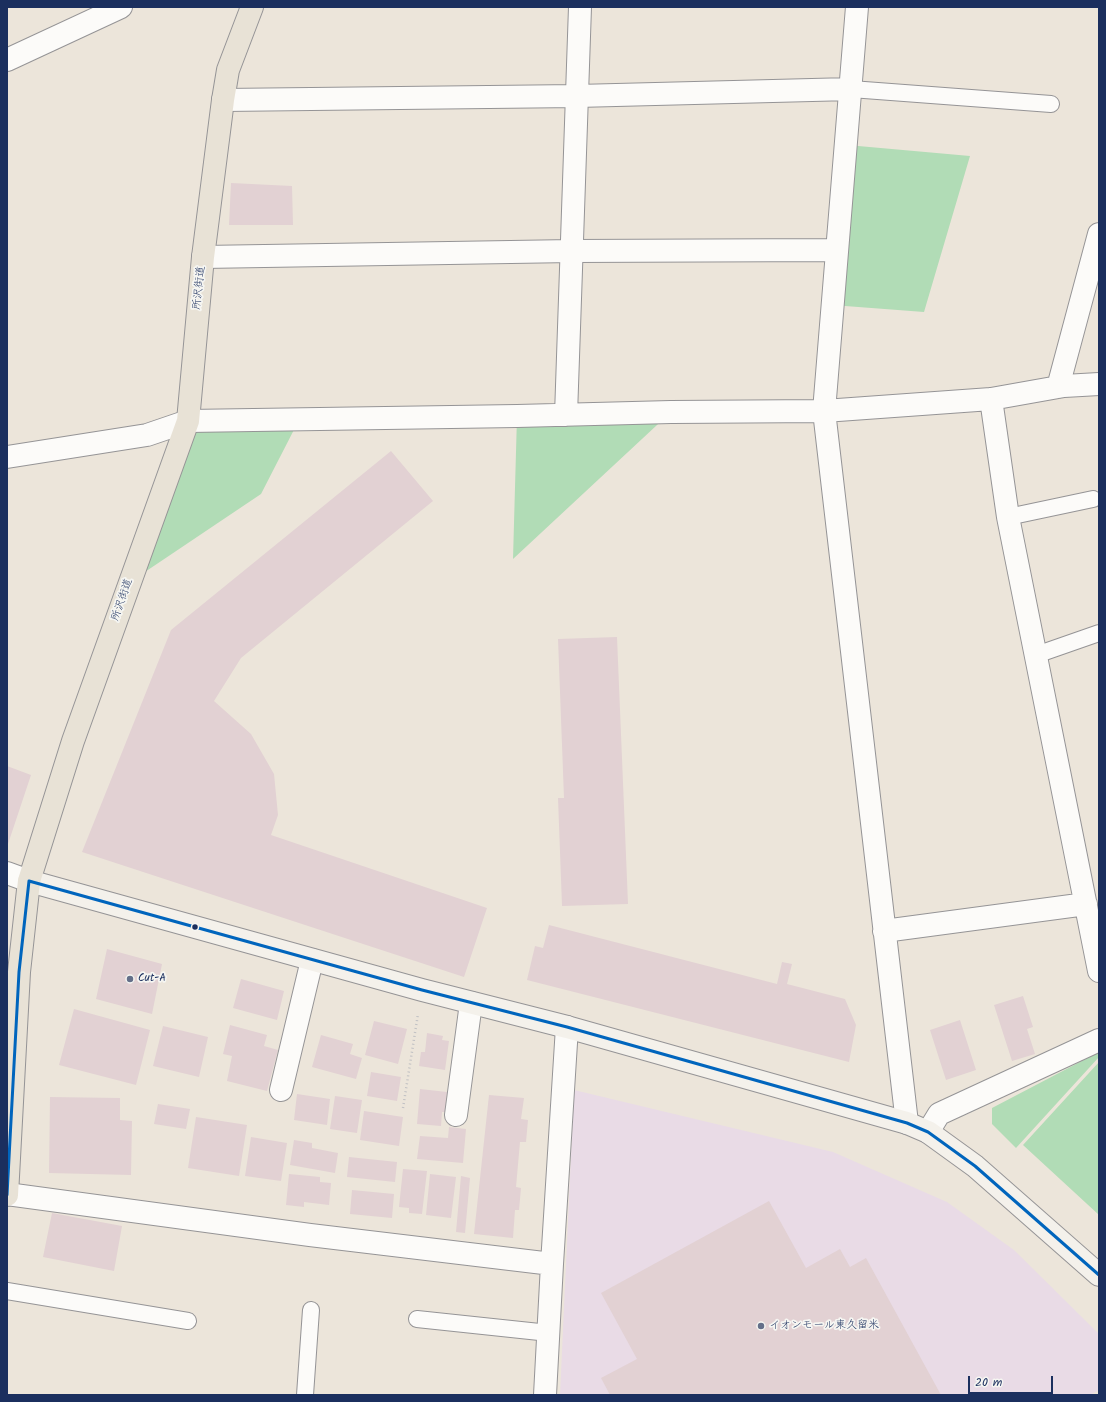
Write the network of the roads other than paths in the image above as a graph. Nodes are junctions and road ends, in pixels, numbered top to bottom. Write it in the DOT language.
graph roads {
  1 [pos="580,7"];
  2 [pos="857,7"];
  3 [pos="250,8"];
  4 [pos="110,9"];
  5 [pos="7,60"];
  6 [pos="852,89"];
  7 [pos="577,96"];
  8 [pos="223,100"];
  9 [pos="1052,104"];
  10 [pos="1099,234"];
  11 [pos="837,250"];
  12 [pos="572,251"];
  13 [pos="203,257"];
  14 [pos="1099,384"];
  15 [pos="1058,387"];
  16 [pos="991,399"];
  17 [pos="824,411"];
  18 [pos="566,415"];
  19 [pos="188,421"];
  20 [pos="7,457"];
  21 [pos="1093,499"];
  22 [pos="1008,517"];
  23 [pos="1099,632"];
  24 [pos="1036,655"];
  25 [pos="7,873"];
  26 [pos="29,881"];
  27 [pos="1086,904"];
  28 [pos="884,931"];
  29 [pos="312,960"];
  30 [pos="1099,971"];
  31 [pos="471,1003"];
  32 [pos="567,1027"];
  33 [pos="1099,1040"];
  34 [pos="281,1090"];
  35 [pos="456,1115"];
  36 [pos="907,1123"];
  37 [pos="928,1132"];
  38 [pos="7,1194"];
  39 [pos="552,1264"];
  40 [pos="1099,1275"];
  41 [pos="7,1291"];
  42 [pos="311,1310"];
  43 [pos="417,1319"];
  44 [pos="188,1321"];
  45 [pos="549,1332"];
  46 [pos="305,1395"];
  47 [pos="545,1395"];
  1 -- 7 [label="street"];
  2 -- 6 [label="street"];
  3 -- 8 [label="main road, 所沢街道"];
  4 -- 5 [label="street"];
  6 -- 7 [label="street"];
  6 -- 9 [label="lane"];
  6 -- 11 [label="street"];
  7 -- 8 [label="street"];
  7 -- 12 [label="street"];
  8 -- 13 [label="main road, 所沢街道"];
  10 -- 15 [label="street"];
  11 -- 12 [label="street"];
  11 -- 17 [label="street"];
  12 -- 13 [label="street"];
  12 -- 18 [label="street"];
  13 -- 19 [label="main road, 所沢街道"];
  14 -- 15 [label="street"];
  15 -- 16 [label="street"];
  16 -- 17 [label="street"];
  16 -- 22 [label="street"];
  17 -- 18 [label="street"];
  17 -- 28 [label="street"];
  18 -- 19 [label="street"];
  19 -- 20 [label="street"];
  19 -- 26 [label="main road, 所沢街道"];
  21 -- 22 [label="lane"];
  22 -- 24 [label="street"];
  23 -- 24 [label="lane"];
  24 -- 27 [label="street"];
  25 -- 26 [label="street"];
  26 -- 29 [label="street"];
  26 -- 38 [label="main road, 所沢街道"];
  27 -- 28 [label="street"];
  27 -- 30 [label="street"];
  28 -- 36 [label="street"];
  29 -- 31 [label="street"];
  29 -- 34 [label="street"];
  31 -- 32 [label="street"];
  31 -- 35 [label="street"];
  32 -- 36 [label="street"];
  32 -- 39 [label="street"];
  33 -- 37 [label="street"];
  36 -- 37 [label="street"];
  37 -- 40 [label="street"];
  38 -- 39 [label="street"];
  39 -- 45 [label="street"];
  41 -- 44 [label="lane"];
  42 -- 46 [label="lane"];
  43 -- 45 [label="lane"];
  45 -- 47 [label="street"];
}
